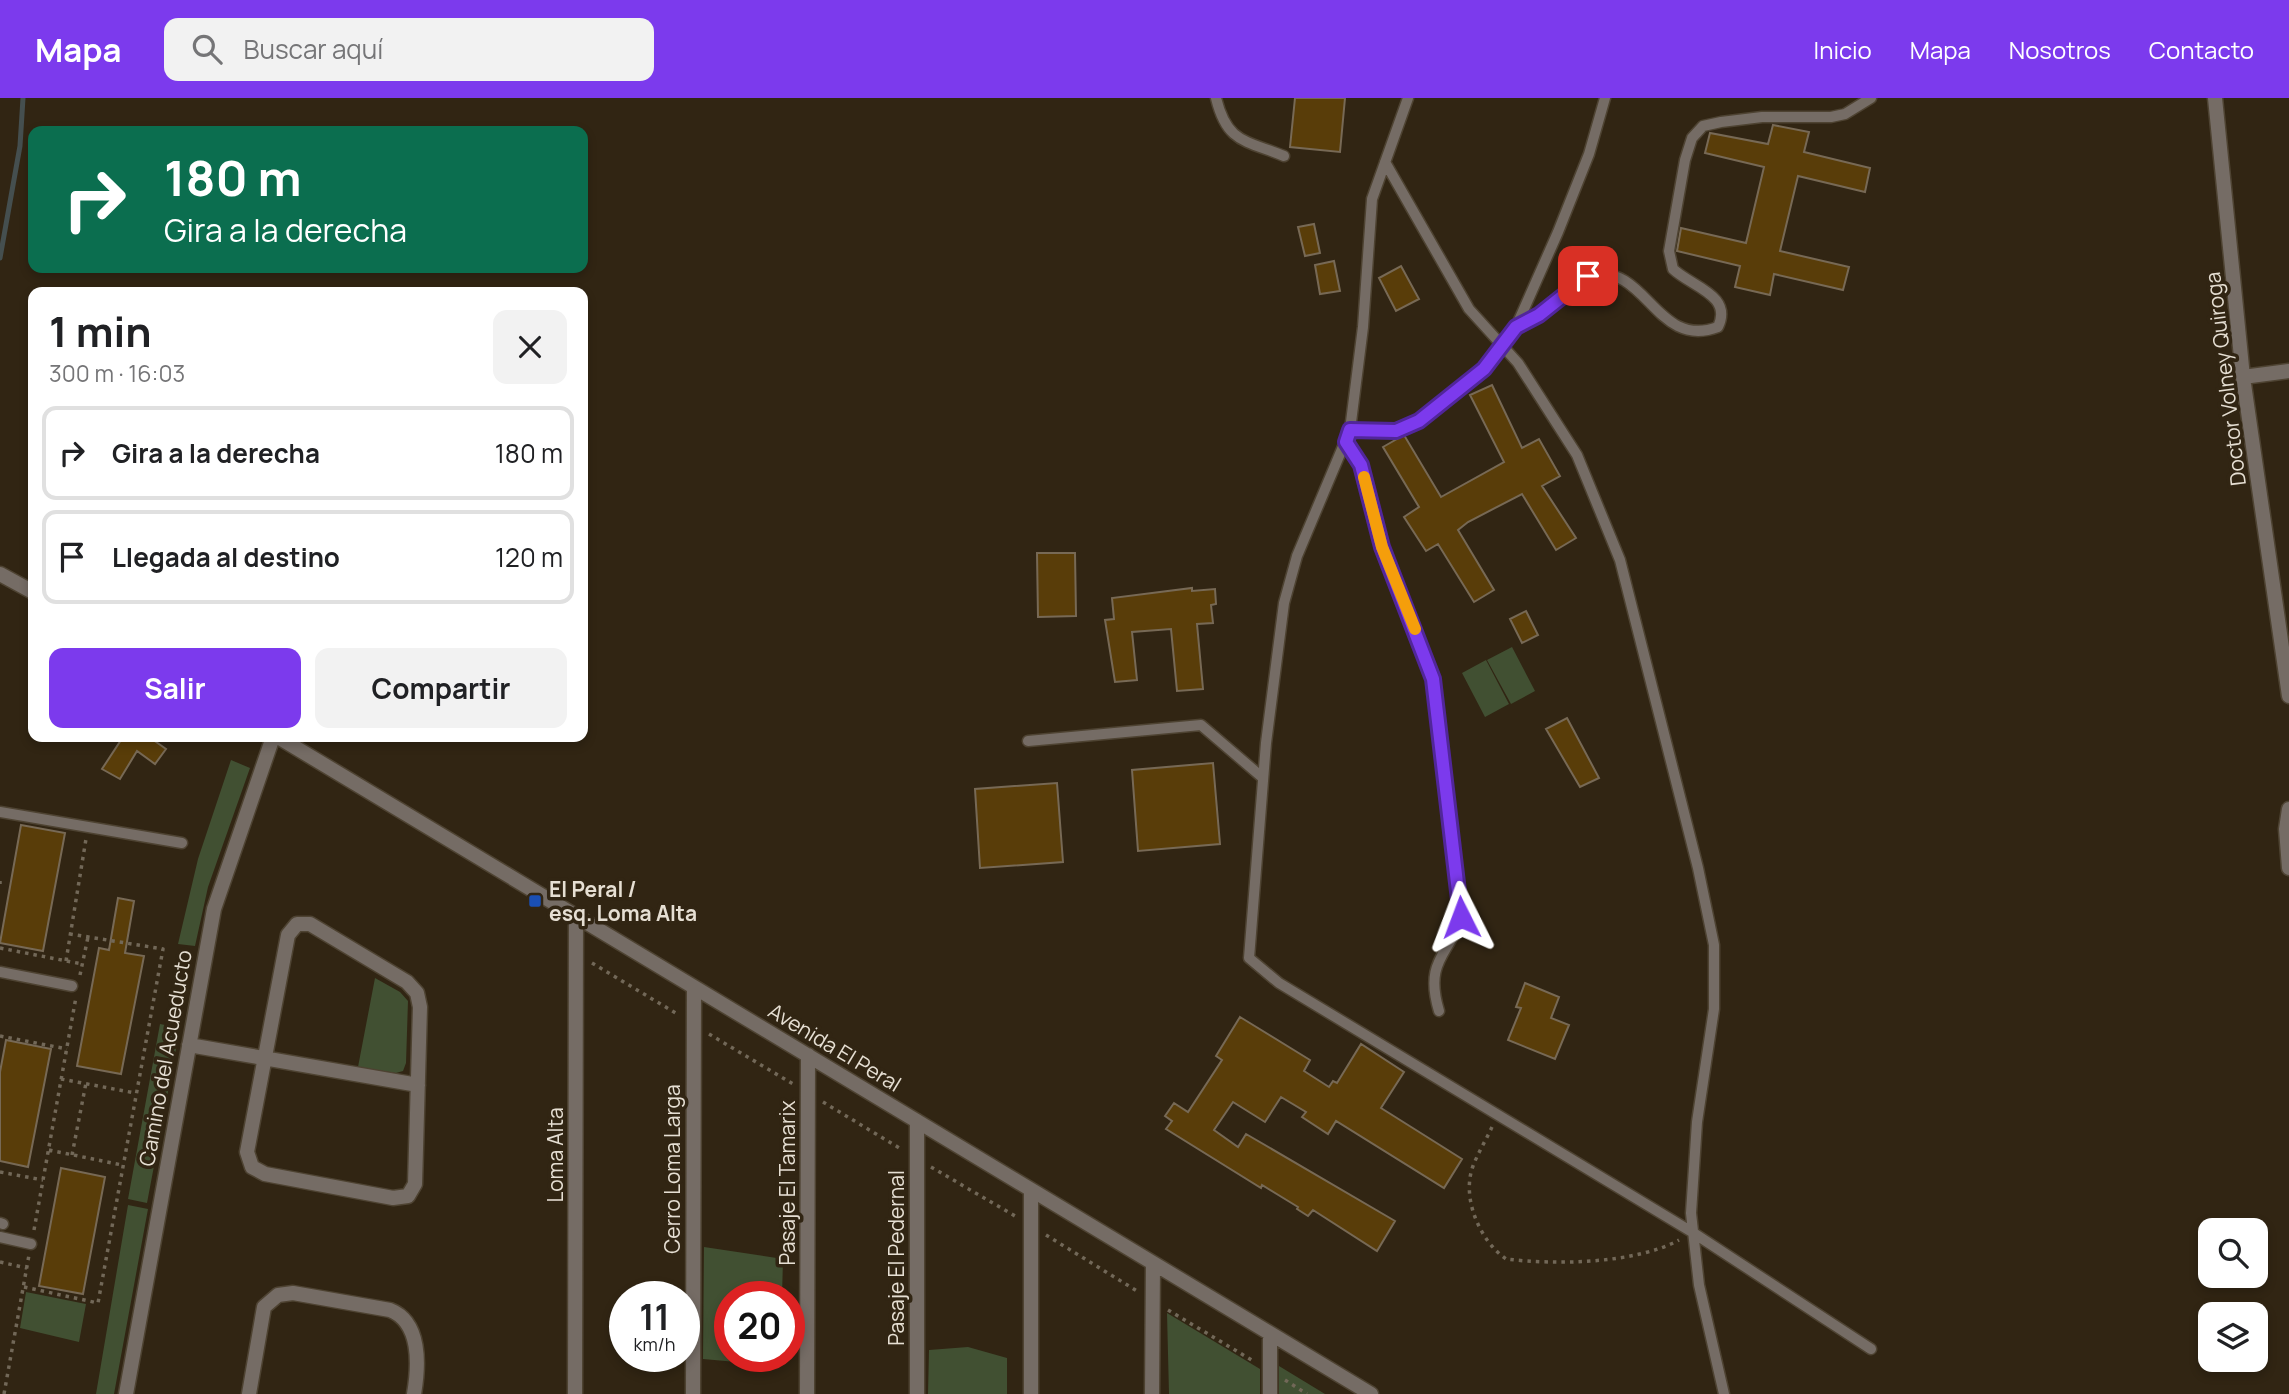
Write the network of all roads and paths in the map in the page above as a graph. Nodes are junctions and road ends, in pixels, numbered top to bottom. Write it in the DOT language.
graph roads {
  1 [pos="1216,98"];
  2 [pos="1408,98"];
  3 [pos="1605,98"];
  4 [pos="1871,98"];
  5 [pos="2215,98"];
  6 [pos="1284,156"];
  7 [pos="1385,162"];
  8 [pos="1516,327"];
  9 [pos="1504,346"];
  10 [pos="2289,371"];
  11 [pos="2244,377"];
  12 [pos="1350,430"];
  13 [pos="1346,442"];
  14 [pos="0,574"];
  15 [pos="28,589"];
  16 [pos="2284,630"];
  17 [pos="2289,696"];
  18 [pos="1028,741"];
  19 [pos="274,742"];
  20 [pos="284,742"];
  21 [pos="1263,778"];
  22 [pos="2289,809"];
  23 [pos="0,812"];
  24 [pos="88,827"];
  25 [pos="182,843"];
  26 [pos="2289,868"];
  27 [pos="576,915"];
  28 [pos="71,934"];
  29 [pos="88,937"];
  30 [pos="0,948"];
  31 [pos="576,954"];
  32 [pos="66,961"];
  33 [pos="82,964"];
  34 [pos="0,972"];
  35 [pos="72,986"];
  36 [pos="694,987"];
  37 [pos="1439,1011"];
  38 [pos="694,1024"];
  39 [pos="0,1036"];
  40 [pos="189,1045"];
  41 [pos="67,1049"];
  42 [pos="808,1055"];
  43 [pos="265,1058"];
  44 [pos="61,1079"];
  45 [pos="86,1083"];
  46 [pos="418,1084"];
  47 [pos="136,1093"];
  48 [pos="808,1093"];
  49 [pos="1497,1115"];
  50 [pos="917,1121"];
  51 [pos="48,1150"];
  52 [pos="72,1155"];
  53 [pos="917,1158"];
  54 [pos="122,1166"];
  55 [pos="0,1172"];
  56 [pos="43,1180"];
  57 [pos="1031,1190"];
  58 [pos="1031,1226"];
  59 [pos="1692,1232"];
  60 [pos="0,1237"];
  61 [pos="31,1244"];
  62 [pos="0,1262"];
  63 [pos="1153,1264"];
  64 [pos="27,1268"];
  65 [pos="24,1287"];
  66 [pos="1153,1301"];
  67 [pos="1270,1334"];
  68 [pos="1871,1349"];
  69 [pos="1270,1371"];
  70 [pos="2,1394"];
  71 [pos="126,1394"];
  72 [pos="249,1394"];
  73 [pos="414,1394"];
  74 [pos="575,1394"];
  75 [pos="693,1394"];
  76 [pos="807,1394"];
  77 [pos="917,1394"];
  78 [pos="1031,1394"];
  79 [pos="1152,1394"];
  80 [pos="1270,1394"];
  81 [pos="1307,1394"];
  82 [pos="1371,1394"];
  83 [pos="1724,1394"];
  1 -- 6 [label="lane"];
  2 -- 7 [label="lane"];
  3 -- 8 [label="lane"];
  4 -- 8 [label="lane"];
  5 -- 11 [label="street, Doctor Volney Quiroga"];
  7 -- 9 [label="lane"];
  7 -- 12 [label="lane"];
  8 -- 9 [label="lane"];
  9 -- 12 [label="lane"];
  9 -- 59 [label="lane"];
  10 -- 11 [label="street"];
  11 -- 16 [label="street, Doctor Volney Quiroga"];
  12 -- 13 [label="lane"];
  13 -- 21 [label="lane"];
  13 -- 37 [label="lane"];
  14 -- 15 [label="street"];
  16 -- 17 [label="street, Doctor Volney Quiroga"];
  18 -- 21 [label="lane"];
  19 -- 40 [label="street, Camino del Acueducto"];
  20 -- 27 [label="street, Avenida El Peral"];
  21 -- 49 [label="lane"];
  22 -- 26 [label="street"];
  23 -- 24 [label="lane"];
  24 -- 25 [label="lane"];
  24 -- 28 [label="path"];
  27 -- 31 [label="street, Loma Alta"];
  27 -- 36 [label="street, Avenida El Peral"];
  28 -- 29 [label="path"];
  28 -- 32 [label="path"];
  29 -- 33 [label="path"];
  29 -- 47 [label="path"];
  30 -- 32 [label="path"];
  31 -- 38 [label="path"];
  31 -- 74 [label="street, Loma Alta"];
  32 -- 33 [label="path"];
  33 -- 41 [label="path"];
  34 -- 35 [label="lane"];
  36 -- 38 [label="street, Cerro Loma Larga"];
  36 -- 42 [label="street, Avenida El Peral"];
  38 -- 48 [label="path"];
  38 -- 75 [label="street, Cerro Loma Larga"];
  39 -- 41 [label="path"];
  40 -- 43 [label="street"];
  40 -- 71 [label="street, Camino del Acueducto"];
  41 -- 44 [label="path"];
  42 -- 48 [label="street, Pasaje El Tamarix"];
  42 -- 50 [label="street, Avenida El Peral"];
  43 -- 46 [label="street"];
  43 -- 46 [label="street"];
  43 -- 46 [label="street"];
  44 -- 45 [label="path"];
  44 -- 51 [label="path"];
  45 -- 47 [label="path"];
  45 -- 52 [label="path"];
  47 -- 54 [label="path"];
  48 -- 53 [label="path"];
  48 -- 76 [label="street, Pasaje El Tamarix"];
  49 -- 59 [label="lane"];
  49 -- 59 [label="path"];
  50 -- 53 [label="street, Pasaje El Pedernal"];
  50 -- 57 [label="street, Avenida El Peral"];
  51 -- 52 [label="path"];
  51 -- 56 [label="path"];
  52 -- 54 [label="path"];
  53 -- 58 [label="path"];
  53 -- 77 [label="street, Pasaje El Pedernal"];
  54 -- 65 [label="path"];
  55 -- 56 [label="path"];
  56 -- 61 [label="path"];
  57 -- 58 [label="street"];
  57 -- 63 [label="street, Avenida El Peral"];
  58 -- 66 [label="path"];
  58 -- 78 [label="street"];
  59 -- 68 [label="lane"];
  59 -- 83 [label="lane"];
  60 -- 61 [label="lane"];
  61 -- 64 [label="path"];
  62 -- 64 [label="path"];
  63 -- 66 [label="street"];
  63 -- 67 [label="street, Avenida El Peral"];
  64 -- 65 [label="path"];
  65 -- 70 [label="path"];
  66 -- 69 [label="path"];
  66 -- 79 [label="street"];
  67 -- 69 [label="street"];
  67 -- 82 [label="street, Avenida El Peral"];
  69 -- 80 [label="street"];
  69 -- 81 [label="path"];
  72 -- 73 [label="street"];
}
